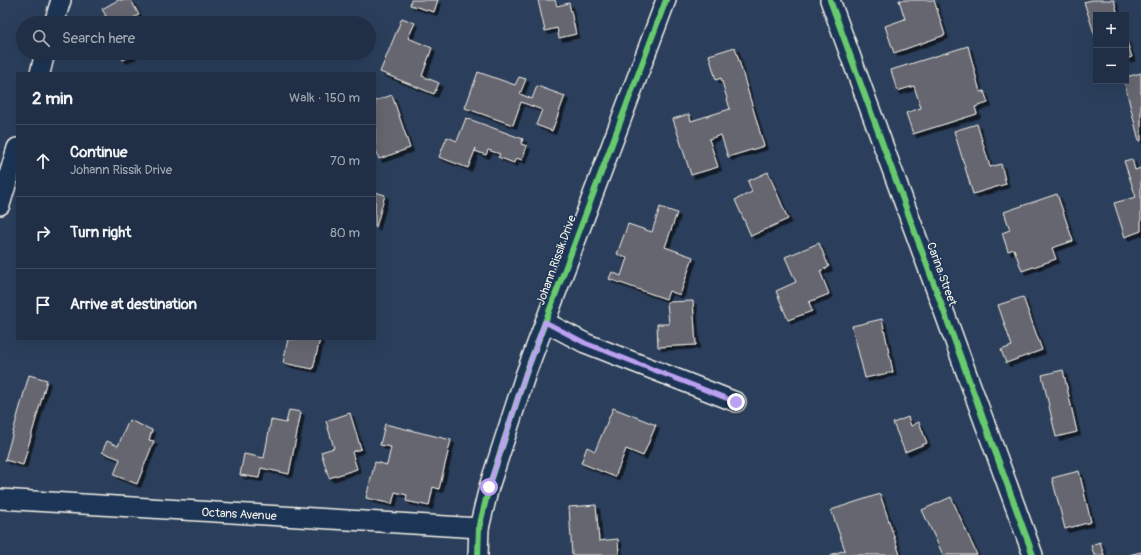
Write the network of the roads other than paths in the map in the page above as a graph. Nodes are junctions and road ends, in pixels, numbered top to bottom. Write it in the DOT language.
graph roads {
  1 [pos="61,0"];
  2 [pos="666,0"];
  3 [pos="830,0"];
  4 [pos="56,16"];
  5 [pos="44,60"];
  6 [pos="40,72"];
  7 [pos="16,151"];
  8 [pos="0,205"];
  9 [pos="545,322"];
  10 [pos="736,402"];
  11 [pos="0,499"];
  12 [pos="479,528"];
  13 [pos="478,555"];
  14 [pos="1033,555"];
  1 -- 4 [label="street"];
  2 -- 9 [label="street, Johann Rissik Drive"];
  3 -- 14 [label="street, Carina Street"];
  5 -- 6 [label="street"];
  7 -- 8 [label="street"];
  9 -- 10 [label="street"];
  9 -- 12 [label="street, Johann Rissik Drive"];
  11 -- 12 [label="street, Octans Avenue"];
  12 -- 13 [label="street, Johann Rissik Drive"];
}
